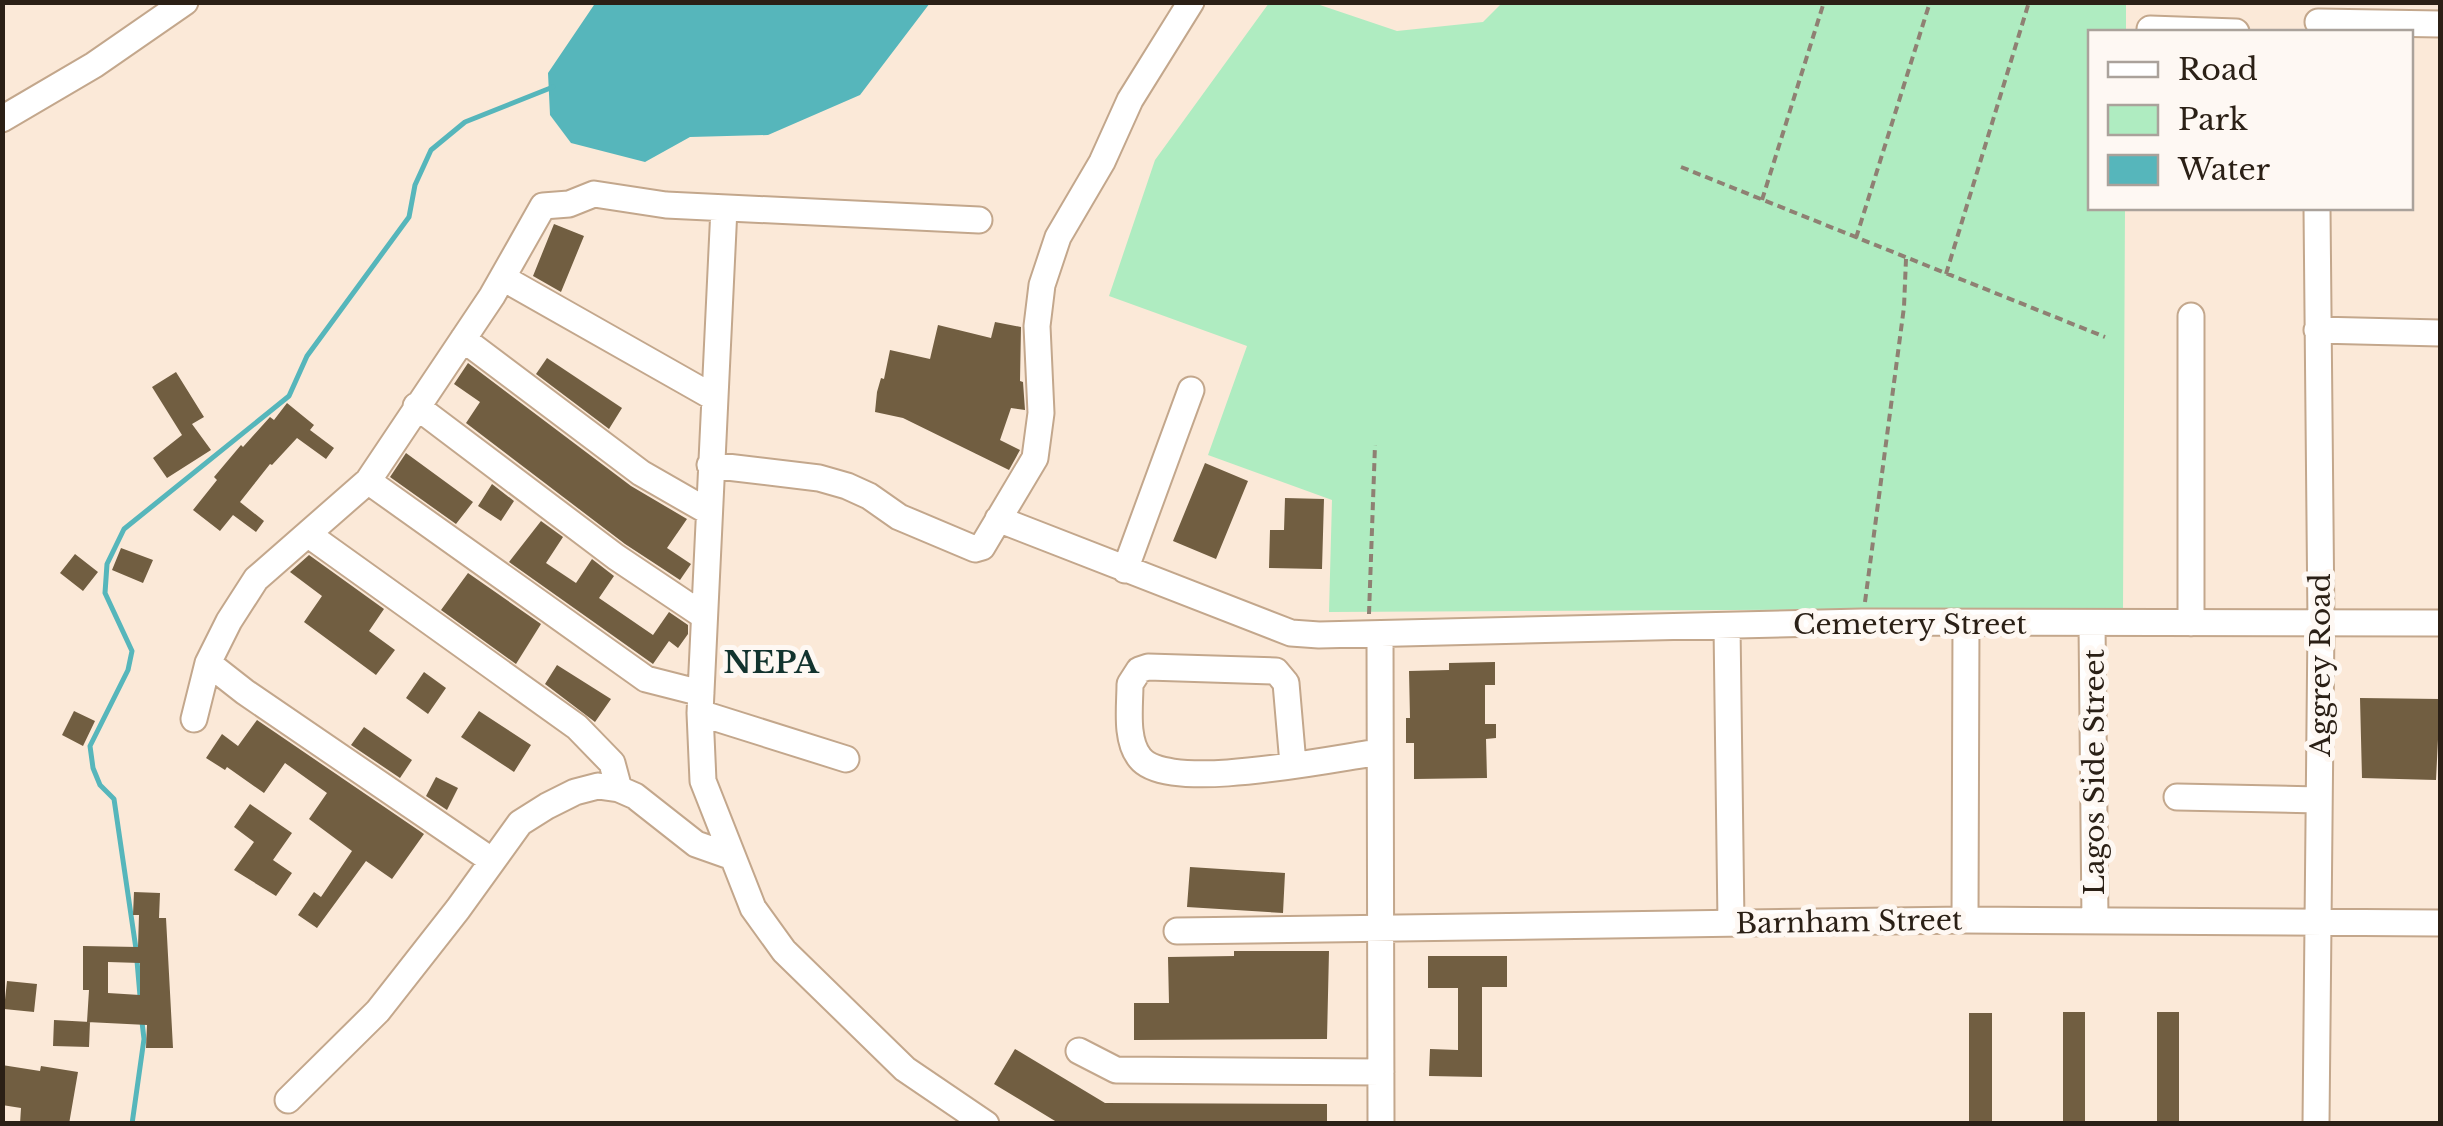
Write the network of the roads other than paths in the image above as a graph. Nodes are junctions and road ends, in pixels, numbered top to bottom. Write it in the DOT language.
graph roads {
  1 [pos="185,2"];
  2 [pos="1192,2"];
  3 [pos="2318,19"];
  4 [pos="2440,24"];
  5 [pos="2150,29"];
  6 [pos="2179,30"];
  7 [pos="2,119"];
  8 [pos="724,208"];
  9 [pos="2317,210"];
  10 [pos="978,220"];
  11 [pos="503,278"];
  12 [pos="2191,316"];
  13 [pos="2316,330"];
  14 [pos="2440,333"];
  15 [pos="462,339"];
  16 [pos="1190,390"];
  17 [pos="713,397"];
  18 [pos="416,406"];
  19 [pos="710,465"];
  20 [pos="368,480"];
  21 [pos="709,512"];
  22 [pos="998,519"];
  23 [pos="309,535"];
  24 [pos="1125,570"];
  25 [pos="704,616"];
  26 [pos="1966,623"];
  27 [pos="2191,623"];
  28 [pos="2440,623"];
  29 [pos="2092,624"];
  30 [pos="2321,624"];
  31 [pos="1727,626"];
  32 [pos="1374,634"];
  33 [pos="208,663"];
  34 [pos="700,703"];
  35 [pos="194,719"];
  36 [pos="1380,752"];
  37 [pos="846,759"];
  38 [pos="1293,764"];
  39 [pos="618,788"];
  40 [pos="2177,797"];
  41 [pos="2319,800"];
  42 [pos="730,856"];
  43 [pos="491,860"];
  44 [pos="1965,920"];
  45 [pos="2095,920"];
  46 [pos="2318,921"];
  47 [pos="1731,923"];
  48 [pos="2440,923"];
  49 [pos="1380,927"];
  50 [pos="1178,930"];
  51 [pos="1079,1050"];
  52 [pos="1382,1072"];
  53 [pos="288,1100"];
  54 [pos="986,1124"];
  55 [pos="1381,1124"];
  56 [pos="2316,1124"];
  1 -- 7 [label="street"];
  2 -- 22 [label="street"];
  3 -- 4 [label="street"];
  5 -- 6 [label="street"];
  8 -- 10 [label="street"];
  8 -- 11 [label="street"];
  8 -- 17 [label="street"];
  9 -- 13 [label="street, Aggrey Road"];
  11 -- 15 [label="street"];
  11 -- 17 [label="street"];
  12 -- 27 [label="street"];
  13 -- 14 [label="street"];
  13 -- 30 [label="street, Aggrey Road"];
  15 -- 18 [label="street"];
  15 -- 21 [label="street"];
  16 -- 24 [label="street"];
  17 -- 19 [label="street"];
  18 -- 20 [label="street"];
  18 -- 25 [label="street"];
  19 -- 21 [label="street"];
  19 -- 22 [label="street"];
  20 -- 23 [label="street"];
  20 -- 34 [label="street"];
  21 -- 25 [label="street"];
  22 -- 24 [label="street, Cemetery Street"];
  23 -- 33 [label="street"];
  23 -- 39 [label="street"];
  24 -- 32 [label="street, Cemetery Street"];
  25 -- 34 [label="street"];
  26 -- 29 [label="street, Cemetery Street"];
  26 -- 31 [label="street, Cemetery Street"];
  26 -- 44 [label="street"];
  27 -- 29 [label="street, Cemetery Street"];
  27 -- 30 [label="street, Cemetery Street"];
  28 -- 30 [label="street, Cemetery Street"];
  29 -- 45 [label="street, Lagos Side Street"];
  30 -- 41 [label="street, Aggrey Road"];
  31 -- 32 [label="street, Cemetery Street"];
  31 -- 47 [label="street"];
  32 -- 36 [label="street"];
  33 -- 35 [label="street"];
  33 -- 43 [label="street"];
  34 -- 37 [label="street"];
  34 -- 42 [label="street"];
  36 -- 38 [label="street"];
  36 -- 49 [label="street"];
  38 -- 38 [label="street"];
  39 -- 42 [label="street"];
  39 -- 43 [label="street"];
  40 -- 41 [label="street"];
  41 -- 46 [label="street, Aggrey Road"];
  42 -- 54 [label="street"];
  43 -- 53 [label="street"];
  44 -- 45 [label="street, Barnham Street"];
  44 -- 47 [label="street, Barnham Street"];
  45 -- 46 [label="street, Barnham Street"];
  46 -- 48 [label="street, Barnham Street"];
  46 -- 56 [label="street, Aggrey Road"];
  47 -- 49 [label="street, Barnham Street"];
  49 -- 50 [label="street, Barnham Street"];
  49 -- 52 [label="street"];
  51 -- 52 [label="street"];
  52 -- 55 [label="street"];
}
